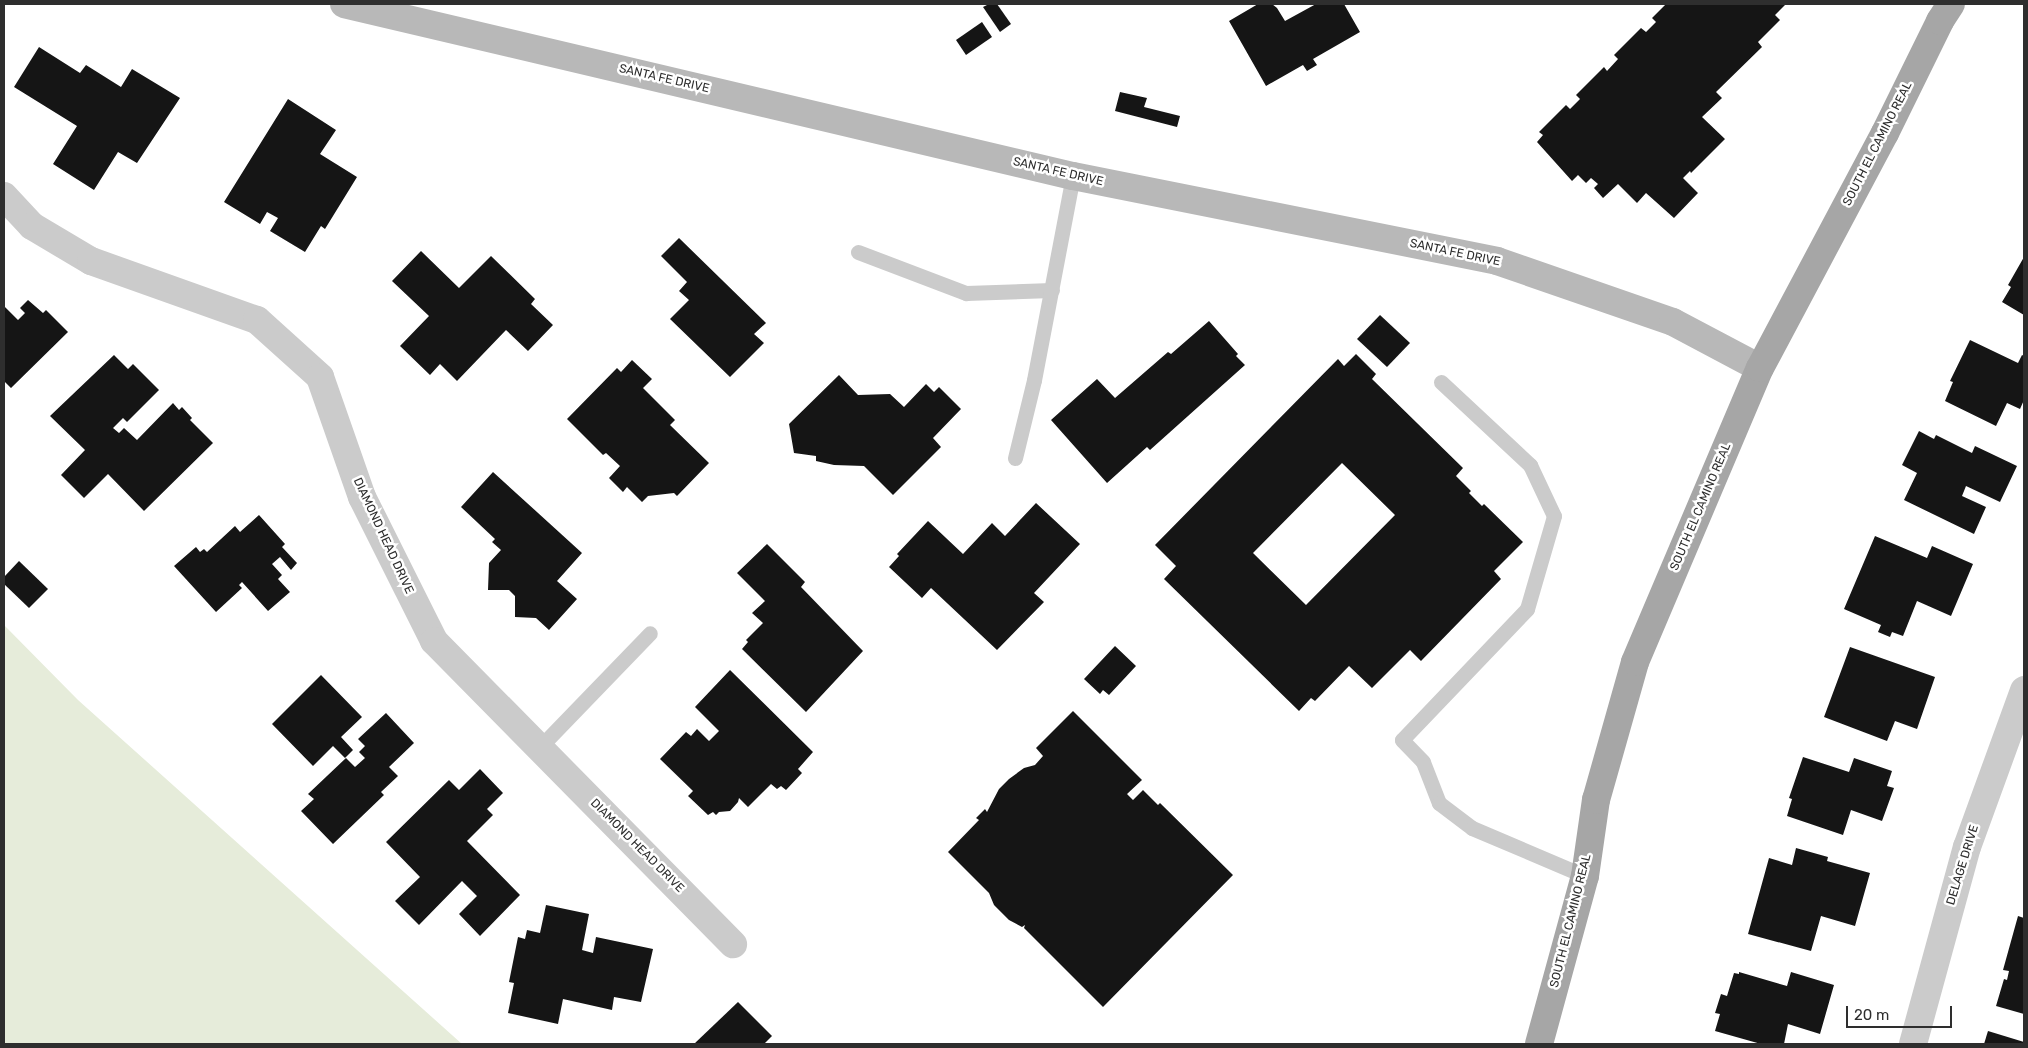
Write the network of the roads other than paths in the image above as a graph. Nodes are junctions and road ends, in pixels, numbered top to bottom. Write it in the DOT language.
graph roads {
  1 [pos="344,4"];
  2 [pos="1951,4"];
  3 [pos="1073,176"];
  4 [pos="4,196"];
  5 [pos="858,252"];
  6 [pos="1052,290"];
  7 [pos="1760,368"];
  8 [pos="1441,382"];
  9 [pos="1015,458"];
  10 [pos="650,633"];
  11 [pos="2024,690"];
  12 [pos="540,747"];
  13 [pos="1585,876"];
  14 [pos="733,944"];
  15 [pos="1538,1044"];
  16 [pos="1913,1044"];
  1 -- 3 [label="main road, SANTA FE DRIVE"];
  2 -- 7 [label="main road, SOUTH EL CAMINO REAL"];
  3 -- 6 [label="lane"];
  3 -- 7 [label="main road, SANTA FE DRIVE"];
  4 -- 12 [label="street, DIAMOND HEAD DRIVE"];
  5 -- 6 [label="lane"];
  6 -- 9 [label="lane"];
  7 -- 13 [label="main road, SOUTH EL CAMINO REAL"];
  8 -- 13 [label="lane"];
  10 -- 12 [label="lane"];
  11 -- 16 [label="street, DELAGE DRIVE"];
  12 -- 14 [label="street, DIAMOND HEAD DRIVE"];
  13 -- 15 [label="main road, SOUTH EL CAMINO REAL"];
}
